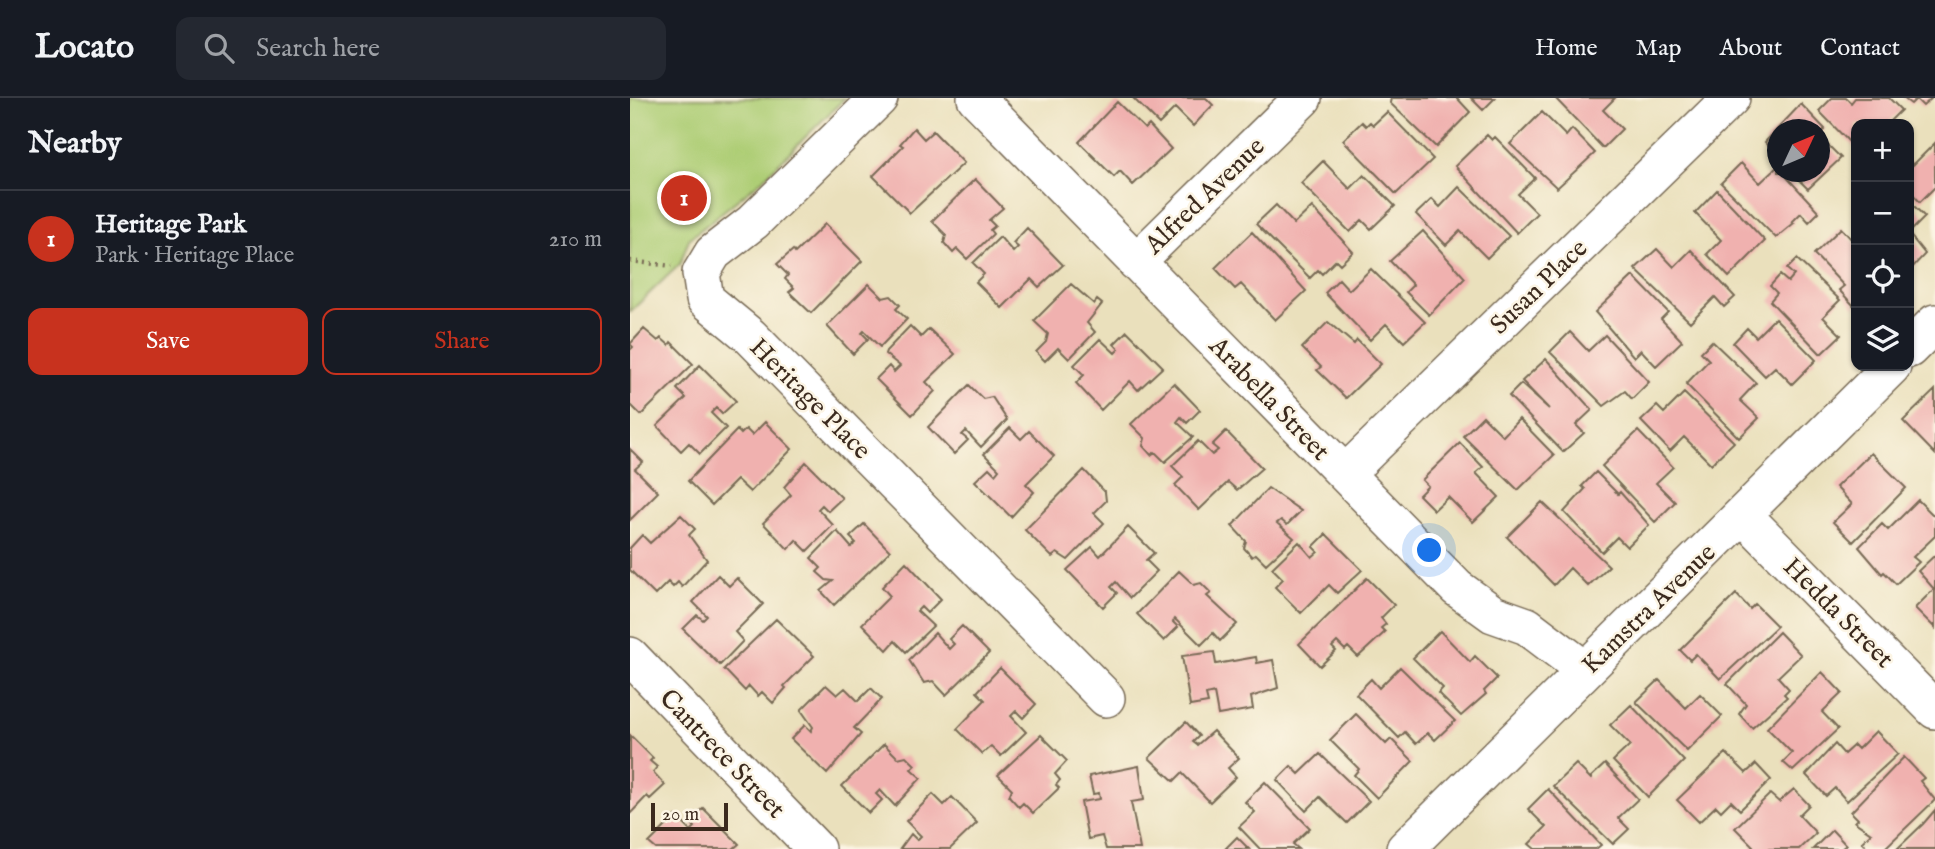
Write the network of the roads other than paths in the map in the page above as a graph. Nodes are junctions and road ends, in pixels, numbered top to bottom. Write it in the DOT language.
graph roads {
  1 [pos="879,98"];
  2 [pos="976,98"];
  3 [pos="1303,98"];
  4 [pos="1731,98"];
  5 [pos="1136,262"];
  6 [pos="1935,323"];
  7 [pos="1914,344"];
  8 [pos="1887,371"];
  9 [pos="1345,474"];
  10 [pos="1743,514"];
  11 [pos="630,656"];
  12 [pos="1585,670"];
  13 [pos="1106,698"];
  14 [pos="1935,710"];
  15 [pos="816,849"];
  16 [pos="1405,849"];
  1 -- 13 [label="street, Heritage Place"];
  2 -- 5 [label="street, Arabella Street"];
  3 -- 5 [label="street, Alfred Avenue"];
  4 -- 9 [label="street, Susan Place"];
  5 -- 9 [label="street, Arabella Street"];
  6 -- 7 [label="street"];
  8 -- 10 [label="street, Kamstra Avenue"];
  9 -- 12 [label="street, Arabella Street"];
  10 -- 12 [label="street, Kamstra Avenue"];
  10 -- 14 [label="street, Hedda Street"];
  11 -- 15 [label="street, Cantrece Street"];
  12 -- 16 [label="street, Kamstra Avenue"];
}
